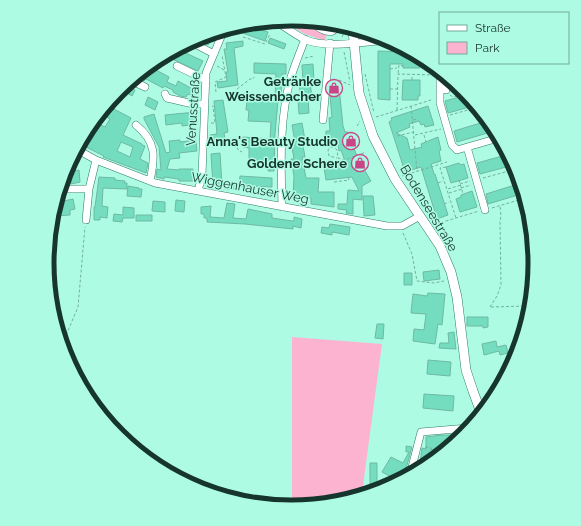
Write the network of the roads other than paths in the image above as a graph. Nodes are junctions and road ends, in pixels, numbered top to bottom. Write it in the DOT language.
graph roads {
  1 [pos="284,26"];
  2 [pos="319,28"];
  3 [pos="333,30"];
  4 [pos="353,34"];
  5 [pos="222,36"];
  6 [pos="305,39"];
  7 [pos="373,41"];
  8 [pos="330,43"];
  9 [pos="353,43"];
  10 [pos="197,45"];
  11 [pos="214,53"];
  12 [pos="177,66"];
  13 [pos="440,79"];
  14 [pos="206,80"];
  15 [pos="137,83"];
  16 [pos="446,85"];
  17 [pos="145,86"];
  18 [pos="447,92"];
  19 [pos="165,94"];
  20 [pos="205,104"];
  21 [pos="323,120"];
  22 [pos="136,125"];
  23 [pos="493,140"];
  24 [pos="467,147"];
  25 [pos="81,152"];
  26 [pos="96,160"];
  27 [pos="150,181"];
  28 [pos="65,189"];
  29 [pos="89,189"];
  30 [pos="198,191"];
  31 [pos="282,207"];
  32 [pos="485,210"];
  33 [pos="420,216"];
  34 [pos="86,220"];
  35 [pos="479,407"];
  36 [pos="459,429"];
  37 [pos="411,467"];
  1 -- 6 [label="street"];
  2 -- 3 [label="street"];
  4 -- 9 [label="main road, Bodenseestraße"];
  5 -- 11 [label="street, Venusstraße"];
  6 -- 8 [label="street"];
  6 -- 31 [label="street"];
  7 -- 9 [label="street"];
  8 -- 9 [label="street"];
  8 -- 21 [label="street"];
  9 -- 33 [label="main road, Bodenseestraße"];
  10 -- 11 [label="street"];
  11 -- 14 [label="street, Venusstraße"];
  12 -- 14 [label="street"];
  13 -- 24 [label="street"];
  14 -- 20 [label="street, Venusstraße"];
  15 -- 17 [label="street"];
  16 -- 18 [label="street"];
  19 -- 20 [label="street"];
  20 -- 30 [label="street, Venusstraße"];
  22 -- 27 [label="street"];
  23 -- 24 [label="street"];
  24 -- 32 [label="street"];
  25 -- 26 [label="street, Wiggenhauser Weg"];
  26 -- 27 [label="street, Wiggenhauser Weg"];
  26 -- 29 [label="street"];
  27 -- 30 [label="street, Wiggenhauser Weg"];
  28 -- 29 [label="street"];
  29 -- 34 [label="street"];
  30 -- 31 [label="street, Wiggenhauser Weg"];
  31 -- 33 [label="street, Wiggenhauser Weg"];
  33 -- 35 [label="main road, Bodenseestraße"];
  36 -- 37 [label="street"];
}
